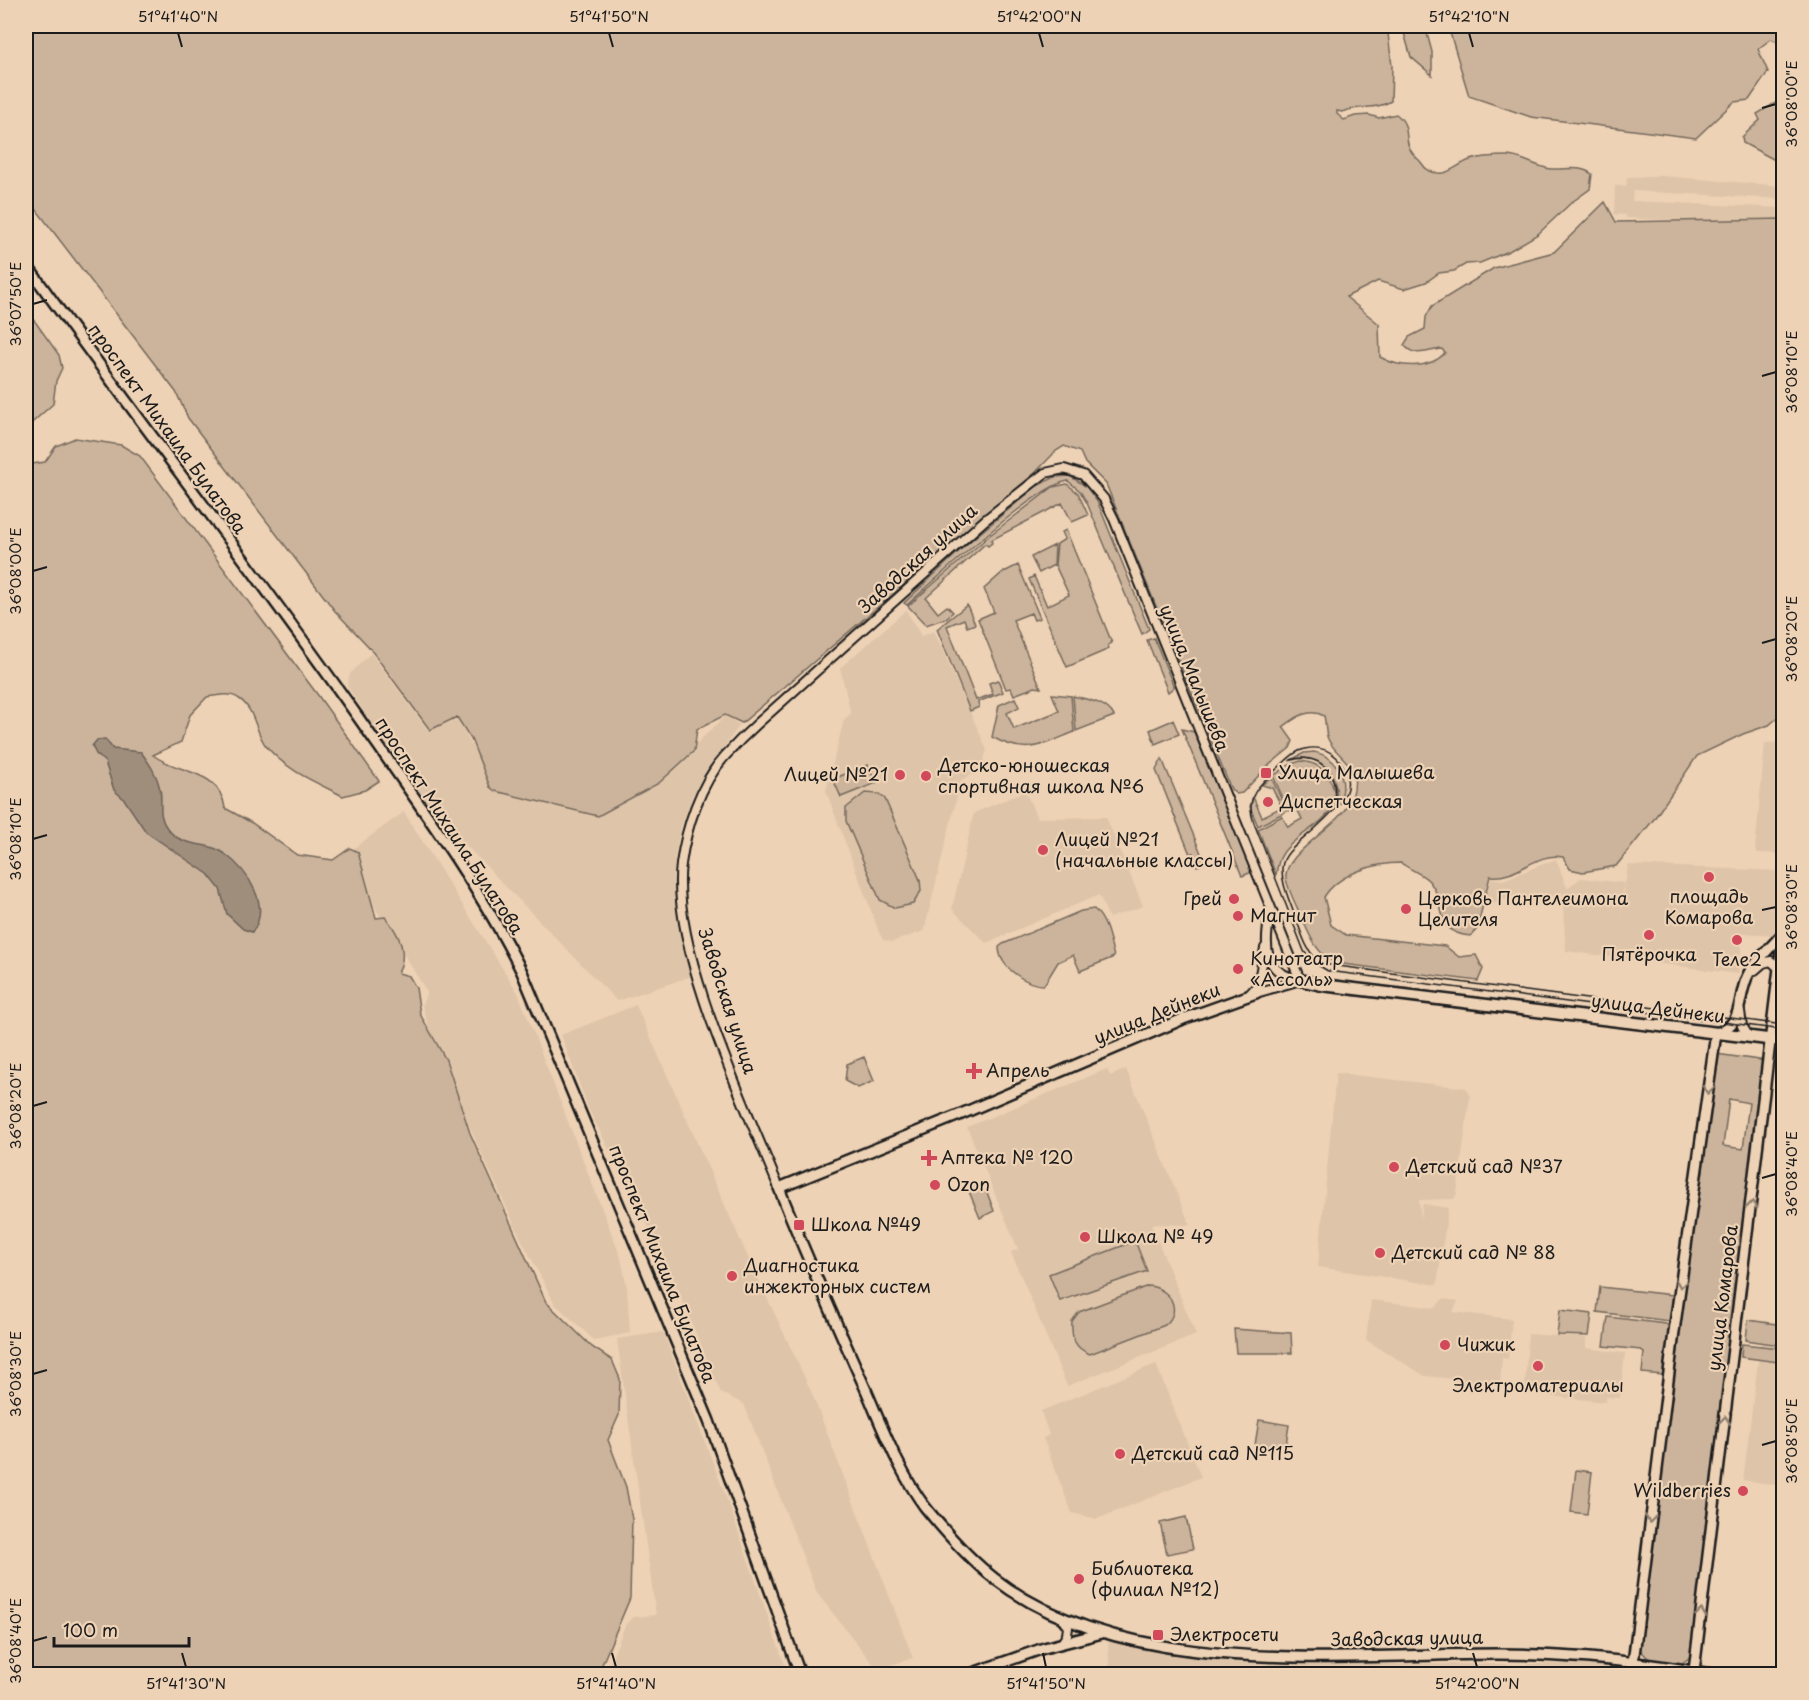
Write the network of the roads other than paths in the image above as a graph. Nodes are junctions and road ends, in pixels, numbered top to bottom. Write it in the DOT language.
graph roads {
  1 [pos="26,264"];
  2 [pos="1074,470"];
  3 [pos="1270,909"];
  4 [pos="1783,931"];
  5 [pos="1266,938"];
  6 [pos="1780,969"];
  7 [pos="1747,979"];
  8 [pos="1300,980"];
  9 [pos="1252,994"];
  10 [pos="1741,998"];
  11 [pos="1716,1033"];
  12 [pos="1749,1037"];
  13 [pos="1778,1040"];
  14 [pos="779,1188"];
  15 [pos="1060,1616"];
  16 [pos="1104,1632"];
  17 [pos="1062,1643"];
  18 [pos="1633,1663"];
  19 [pos="1694,1671"];
  20 [pos="800,1674"];
  21 [pos="970,1674"];
  22 [pos="1711,1674"];
  1 -- 20 [label="street, проспект Михаила Булатова"];
  2 -- 3 [label="street, улица Малышева"];
  2 -- 14 [label="street, Заводская улица"];
  3 -- 5 [label="street, улица Малышева"];
  3 -- 8 [label="street, улица Малышева"];
  4 -- 6 [label="street, улица Комарова"];
  4 -- 7 [label="street"];
  5 -- 8 [label="street, улица Малышева"];
  5 -- 9 [label="street"];
  6 -- 7 [label="street"];
  6 -- 13 [label="street, улица Комарова"];
  7 -- 10 [label="street"];
  8 -- 9 [label="street, улица Дейнеки"];
  8 -- 11 [label="main road, улица Дейнеки"];
  9 -- 14 [label="street, улица Дейнеки"];
  10 -- 11 [label="street"];
  10 -- 12 [label="street"];
  11 -- 12 [label="main road, улица Дейнеки"];
  11 -- 18 [label="street, one-way"];
  12 -- 13 [label="main road, улица Дейнеки"];
  19 -- 13 [label="street, улица Комарова, one-way"];
  14 -- 15 [label="street, Заводская улица"];
  15 -- 16 [label="street, Заводская улица"];
  15 -- 17 [label="street"];
  16 -- 17 [label="street, Заводская улица"];
  16 -- 18 [label="street, Заводская улица"];
  17 -- 21 [label="street, Заводская улица"];
  18 -- 19 [label="street, Заводская улица"];
  19 -- 22 [label="street, Заводская улица"];
}
